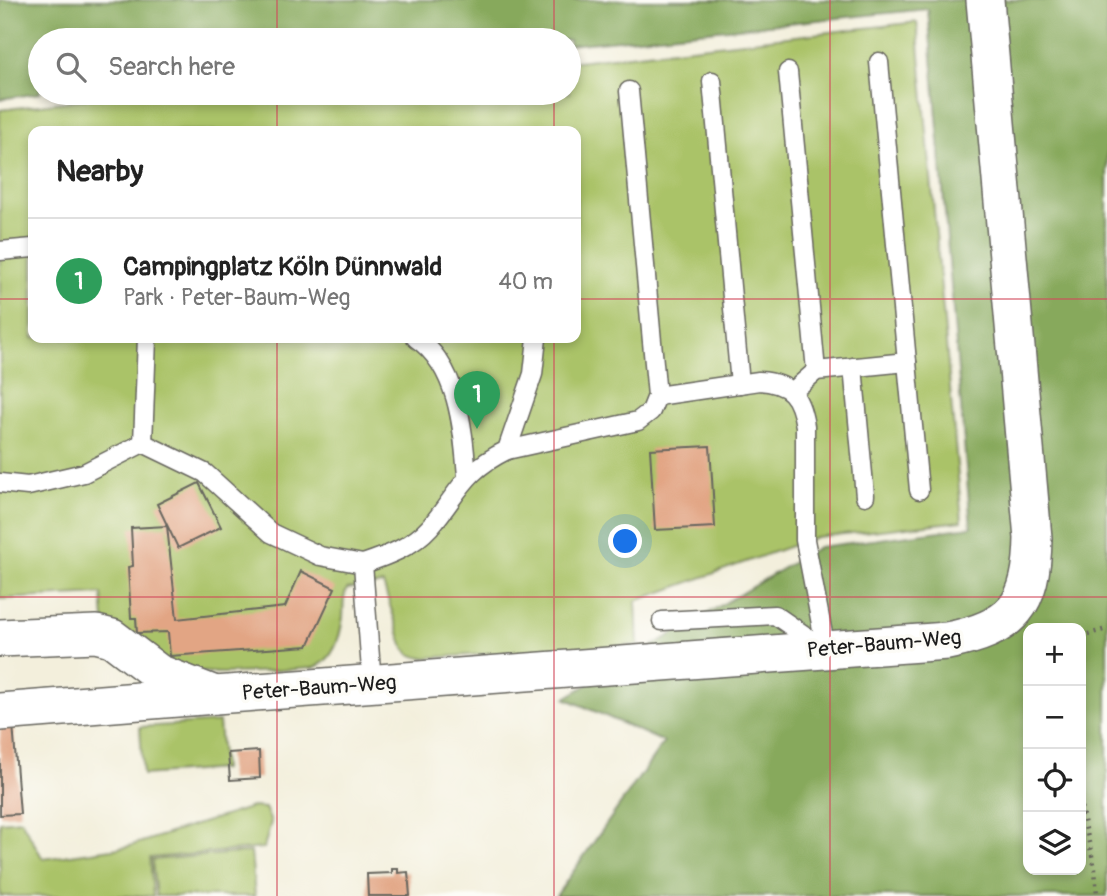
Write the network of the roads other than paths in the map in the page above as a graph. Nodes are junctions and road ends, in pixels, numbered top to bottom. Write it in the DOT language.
graph roads {
  1 [pos="985,0"];
  2 [pos="879,62"];
  3 [pos="788,72"];
  4 [pos="712,81"];
  5 [pos="629,91"];
  6 [pos="28,248"];
  7 [pos="0,251"];
  8 [pos="147,343"];
  9 [pos="424,343"];
  10 [pos="536,343"];
  11 [pos="907,362"];
  12 [pos="853,367"];
  13 [pos="816,371"];
  14 [pos="740,384"];
  15 [pos="792,392"];
  16 [pos="657,396"];
  17 [pos="143,443"];
  18 [pos="507,450"];
  19 [pos="467,476"];
  20 [pos="0,482"];
  21 [pos="919,490"];
  22 [pos="865,496"];
  23 [pos="363,564"];
  24 [pos="662,621"];
  25 [pos="0,638"];
  26 [pos="826,650"];
  27 [pos="372,684"];
  28 [pos="215,695"];
  29 [pos="0,712"];
  1 -- 26 [label="street, Peter-Baum-Weg"];
  2 -- 11 [label="lane"];
  3 -- 13 [label="lane"];
  4 -- 14 [label="lane"];
  5 -- 16 [label="lane"];
  6 -- 7 [label="lane"];
  8 -- 17 [label="lane"];
  9 -- 19 [label="lane"];
  10 -- 18 [label="lane"];
  11 -- 12 [label="lane"];
  11 -- 21 [label="lane"];
  12 -- 13 [label="lane"];
  12 -- 22 [label="lane"];
  13 -- 15 [label="lane"];
  14 -- 15 [label="lane"];
  14 -- 16 [label="lane"];
  15 -- 26 [label="lane"];
  16 -- 18 [label="lane"];
  17 -- 20 [label="lane"];
  17 -- 23 [label="lane"];
  18 -- 19 [label="lane"];
  19 -- 23 [label="lane"];
  23 -- 27 [label="lane"];
  24 -- 26 [label="lane"];
  25 -- 28 [label="street, Peter-Baum-Weg"];
  26 -- 27 [label="street, Peter-Baum-Weg"];
  27 -- 28 [label="street, Peter-Baum-Weg"];
  28 -- 29 [label="street, Peter-Baum-Weg"];
}
